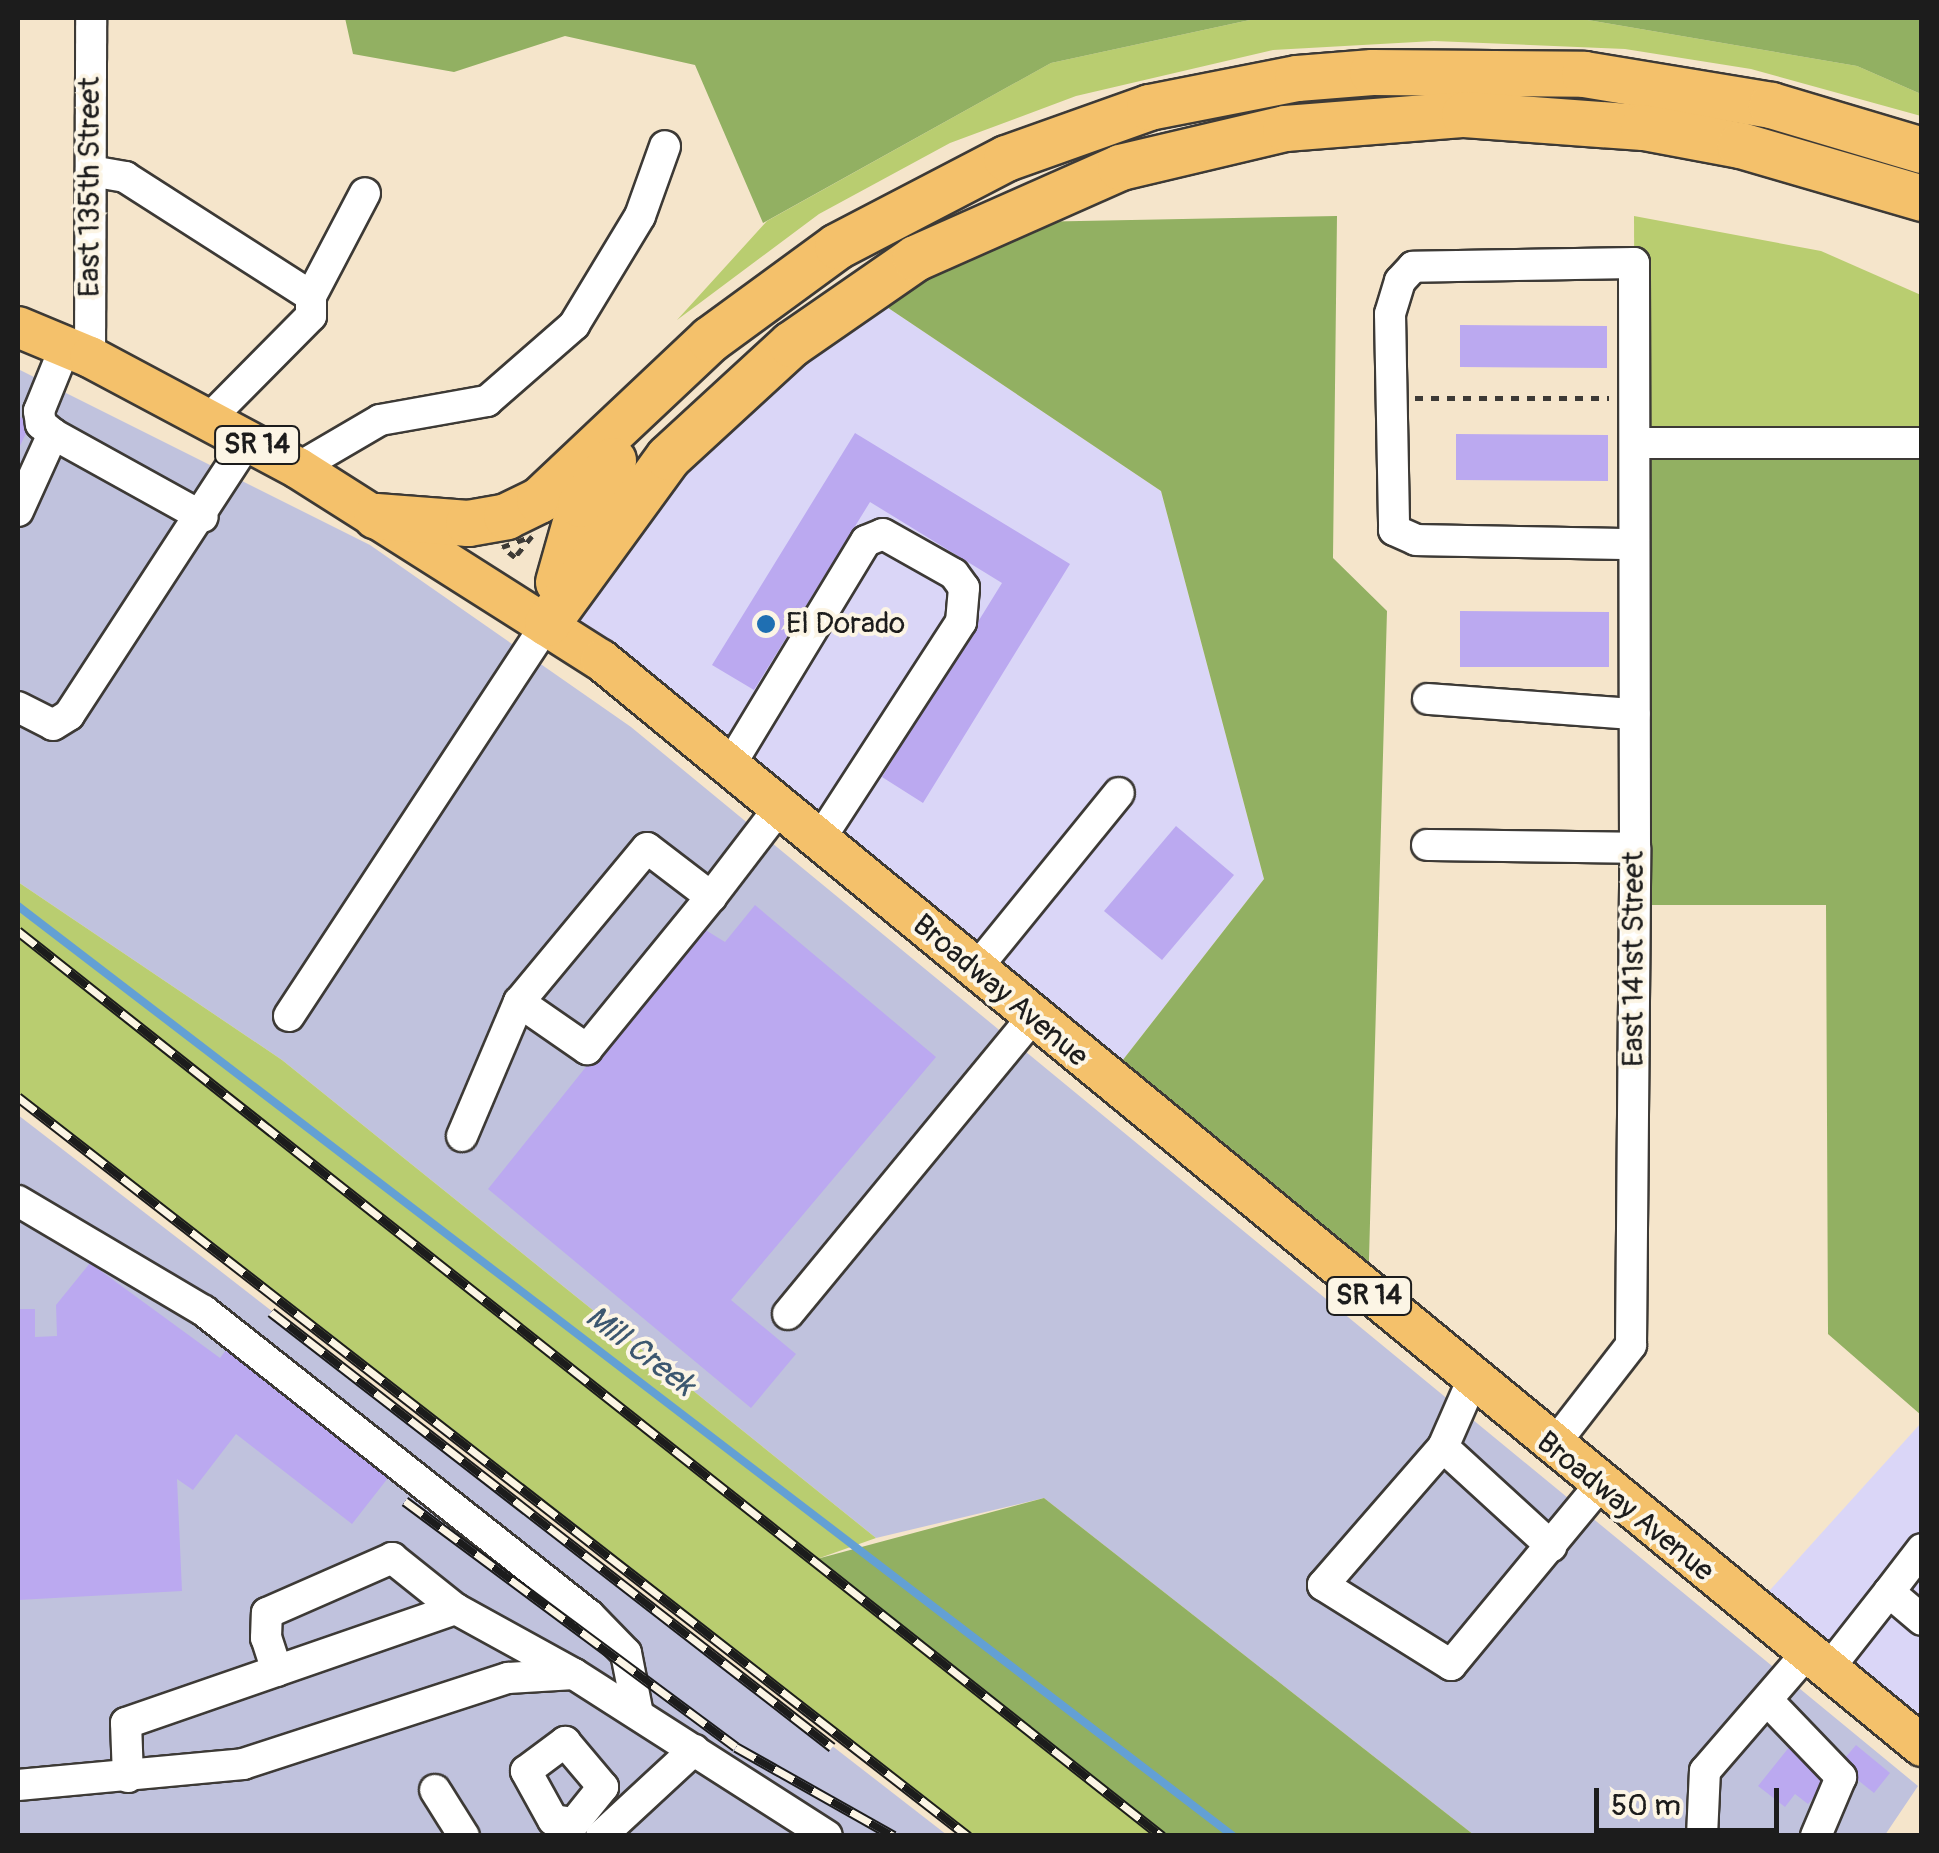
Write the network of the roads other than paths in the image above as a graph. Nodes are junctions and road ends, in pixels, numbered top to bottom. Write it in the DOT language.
graph roads {
  1 [pos="91,18"];
  2 [pos="665,146"];
  3 [pos="1922,150"];
  4 [pos="91,171"];
  5 [pos="365,193"];
  6 [pos="1922,198"];
  7 [pos="310,296"];
  8 [pos="18,327"];
  9 [pos="77,352"];
  10 [pos="650,400"];
  11 [pos="209,420"];
  12 [pos="53,434"];
  13 [pos="248,440"];
  14 [pos="1635,443"];
  15 [pos="1922,444"];
  16 [pos="298,468"];
  17 [pos="18,511"];
  18 [pos="376,516"];
  19 [pos="203,517"];
  20 [pos="1634,544"];
  21 [pos="547,623"];
  22 [pos="1428,699"];
  23 [pos="18,706"];
  24 [pos="1634,714"];
  25 [pos="730,766"];
  26 [pos="1119,793"];
  27 [pos="779,808"];
  28 [pos="819,841"];
  29 [pos="1427,845"];
  30 [pos="1635,848"];
  31 [pos="711,897"];
  32 [pos="974,970"];
  33 [pos="519,1002"];
  34 [pos="289,1016"];
  35 [pos="1032,1017"];
  36 [pos="462,1136"];
  37 [pos="18,1201"];
  38 [pos="788,1314"];
  39 [pos="1472,1381"];
  40 [pos="1444,1447"];
  41 [pos="1552,1447"];
  42 [pos="1599,1486"];
  43 [pos="1551,1546"];
  44 [pos="1922,1550"];
  45 [pos="1889,1592"];
  46 [pos="456,1609"];
  47 [pos="1922,1620"];
  48 [pos="1815,1664"];
  49 [pos="277,1671"];
  50 [pos="574,1674"];
  51 [pos="1767,1700"];
  52 [pos="638,1714"];
  53 [pos="1922,1746"];
  54 [pos="694,1750"];
  55 [pos="128,1777"];
  56 [pos="18,1785"];
  57 [pos="436,1790"];
  58 [pos="585,1831"];
  59 [pos="464,1836"];
  60 [pos="827,1836"];
  61 [pos="1702,1836"];
  62 [pos="1816,1836"];
  1 -- 4 [label="street, East 135th Street"];
  2 -- 16 [label="street"];
  3 -- 10 [label="highway"];
  4 -- 7 [label="street"];
  4 -- 9 [label="street, East 135th Street"];
  5 -- 7 [label="street"];
  6 -- 21 [label="highway"];
  7 -- 11 [label="street"];
  8 -- 9 [label="main road, Broadway Avenue / SR 14"];
  9 -- 11 [label="main road, Broadway Avenue / SR 14"];
  9 -- 12 [label="street"];
  10 -- 18 [label="highway"];
  10 -- 21 [label="highway"];
  11 -- 13 [label="main road, Broadway Avenue / SR 14"];
  12 -- 17 [label="street"];
  12 -- 19 [label="street"];
  13 -- 16 [label="main road, Broadway Avenue / SR 14"];
  13 -- 19 [label="street"];
  14 -- 15 [label="street"];
  14 -- 20 [label="street, East 141st Street"];
  14 -- 20 [label="street, East 141st Street"];
  16 -- 18 [label="main road, Broadway Avenue / SR 14"];
  18 -- 21 [label="main road, Broadway Avenue / SR 14"];
  19 -- 23 [label="street"];
  20 -- 24 [label="street, East 141st Street"];
  21 -- 25 [label="main road, Broadway Avenue / SR 14"];
  21 -- 34 [label="street"];
  22 -- 24 [label="street"];
  24 -- 30 [label="street, East 141st Street"];
  25 -- 27 [label="main road, Broadway Avenue / SR 14"];
  25 -- 28 [label="street"];
  26 -- 32 [label="street"];
  27 -- 28 [label="main road, Broadway Avenue / SR 14"];
  27 -- 31 [label="street"];
  28 -- 32 [label="main road, Broadway Avenue / SR 14"];
  29 -- 30 [label="street"];
  30 -- 41 [label="street, East 141st Street"];
  31 -- 33 [label="street"];
  31 -- 33 [label="street"];
  32 -- 35 [label="main road, Broadway Avenue / SR 14"];
  33 -- 36 [label="street"];
  35 -- 38 [label="street"];
  35 -- 39 [label="main road, Broadway Avenue / SR 14"];
  37 -- 52 [label="street"];
  39 -- 40 [label="street"];
  39 -- 41 [label="main road, Broadway Avenue / SR 14"];
  40 -- 43 [label="street"];
  40 -- 43 [label="street"];
  41 -- 42 [label="main road, Broadway Avenue / SR 14"];
  42 -- 43 [label="street"];
  42 -- 48 [label="main road, Broadway Avenue / SR 14"];
  44 -- 45 [label="street"];
  45 -- 47 [label="street"];
  45 -- 48 [label="street"];
  46 -- 49 [label="street"];
  46 -- 49 [label="street"];
  46 -- 50 [label="street"];
  48 -- 51 [label="street"];
  48 -- 53 [label="main road, Broadway Avenue / SR 14"];
  49 -- 55 [label="street"];
  50 -- 52 [label="street"];
  50 -- 55 [label="street"];
  51 -- 61 [label="street"];
  51 -- 62 [label="street"];
  52 -- 54 [label="street"];
  54 -- 58 [label="street"];
  54 -- 60 [label="street"];
  55 -- 56 [label="street"];
  57 -- 59 [label="street"];
}
